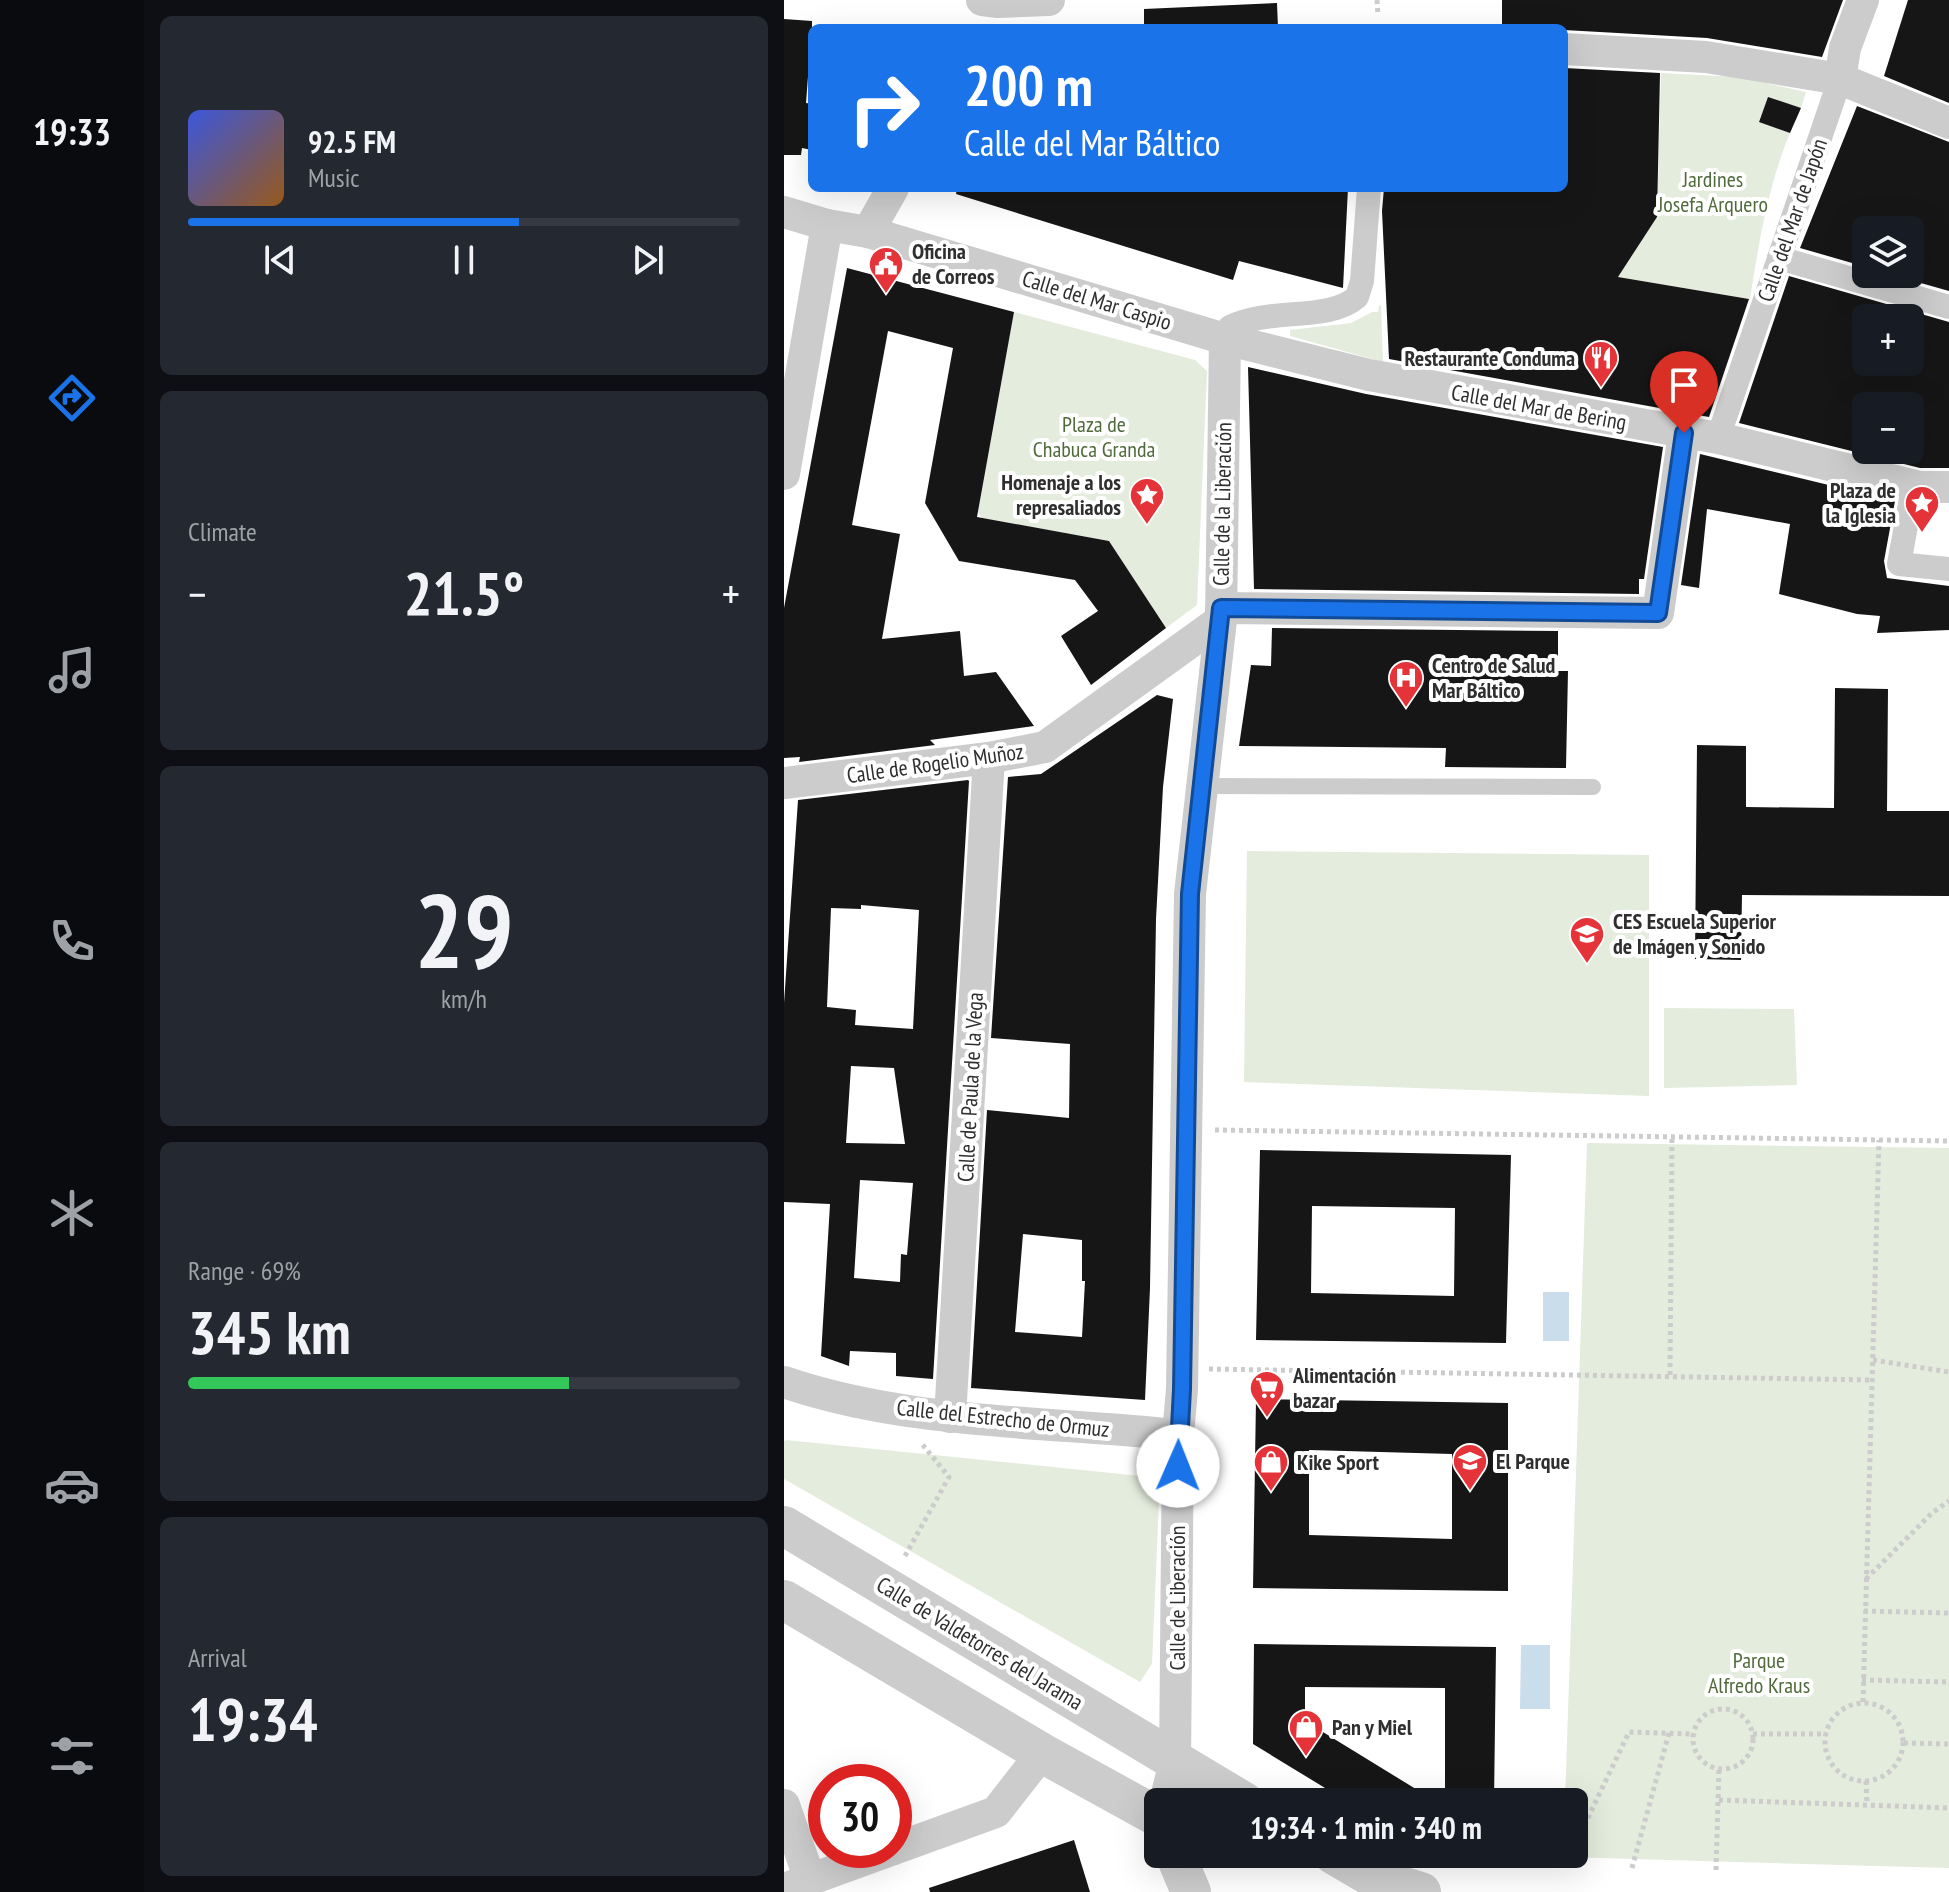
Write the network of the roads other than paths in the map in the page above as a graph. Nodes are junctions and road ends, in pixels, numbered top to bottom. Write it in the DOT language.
graph roads {
  1 [pos="1049,0"];
  2 [pos="1863,0"];
  3 [pos="988,10"];
  4 [pos="1568,49"];
  5 [pos="1840,79"];
  6 [pos="1949,123"];
  7 [pos="891,192"];
  8 [pos="1369,192"];
  9 [pos="784,212"];
  10 [pos="827,225"];
  11 [pos="868,232"];
  12 [pos="1779,258"];
  13 [pos="1949,307"];
  14 [pos="1225,339"];
  15 [pos="1684,433"];
  16 [pos="1718,438"];
  17 [pos="784,474"];
  18 [pos="1949,487"];
  19 [pos="1912,493"];
  20 [pos="1949,569"];
  21 [pos="1221,614"];
  22 [pos="1155,666"];
  23 [pos="1214,684"];
  24 [pos="989,758"];
  25 [pos="784,783"];
  26 [pos="1201,786"];
  27 [pos="1593,787"];
  28 [pos="784,1382"];
  29 [pos="950,1417"];
  30 [pos="1178,1435"];
  31 [pos="784,1526"];
  32 [pos="784,1600"];
  33 [pos="1042,1753"];
  34 [pos="1175,1762"];
  35 [pos="1168,1788"];
  36 [pos="1220,1788"];
  37 [pos="784,1805"];
  38 [pos="1144,1809"];
  39 [pos="912,1843"];
  40 [pos="842,1868"];
  41 [pos="1181,1868"];
  42 [pos="1353,1868"];
  43 [pos="797,1884"];
  44 [pos="1376,1884"];
  45 [pos="1191,1892"];
  46 [pos="1421,1892"];
  1 -- 3 [label="street"];
  2 -- 5 [label="street, Calle del Mar de Japón"];
  4 -- 5 [label="street"];
  5 -- 6 [label="street"];
  5 -- 12 [label="street, Calle del Mar de Japón"];
  7 -- 11 [label="street"];
  8 -- 14 [label="street"];
  9 -- 10 [label="street, Calle del Mar Caspio"];
  10 -- 11 [label="street, Calle del Mar Caspio"];
  10 -- 17 [label="street"];
  11 -- 14 [label="street, Calle del Mar Caspio"];
  12 -- 13 [label="street"];
  12 -- 16 [label="street, Calle del Mar de Japón"];
  14 -- 15 [label="street, Calle del Mar de Bering"];
  14 -- 21 [label="street, Calle de la Liberación"];
  15 -- 16 [label="street, Calle del Mar de Bering"];
  15 -- 21 [label="street"];
  16 -- 18 [label="street, Calle del Mar de Bering"];
  19 -- 20 [label="street"];
  21 -- 22 [label="street, Calle de Rogelio Muñoz"];
  21 -- 23 [label="street, Calle de la Liberación"];
  22 -- 23 [label="street"];
  22 -- 24 [label="street, Calle de Rogelio Muñoz"];
  23 -- 26 [label="street, Calle de la Liberación"];
  24 -- 25 [label="street, Calle de Rogelio Muñoz"];
  24 -- 29 [label="street, Calle de Paula de la Vega"];
  26 -- 27 [label="lane"];
  26 -- 30 [label="street, Calle de la Liberación"];
  28 -- 29 [label="street, Calle del Estrecho de Ormuz"];
  29 -- 30 [label="street, Calle del Estrecho de Ormuz"];
  30 -- 34 [label="street, Calle de Liberación"];
  31 -- 34 [label="street, Calle de Valdetorres del Jarama"];
  32 -- 33 [label="street"];
  33 -- 38 [label="street"];
  33 -- 39 [label="street"];
  34 -- 35 [label="street"];
  34 -- 36 [label="street, Calle de Valdetorres del Jarama"];
  37 -- 43 [label="street"];
  40 -- 43 [label="street"];
  41 -- 45 [label="street"];
  42 -- 44 [label="street"];
  44 -- 46 [label="street"];
}
